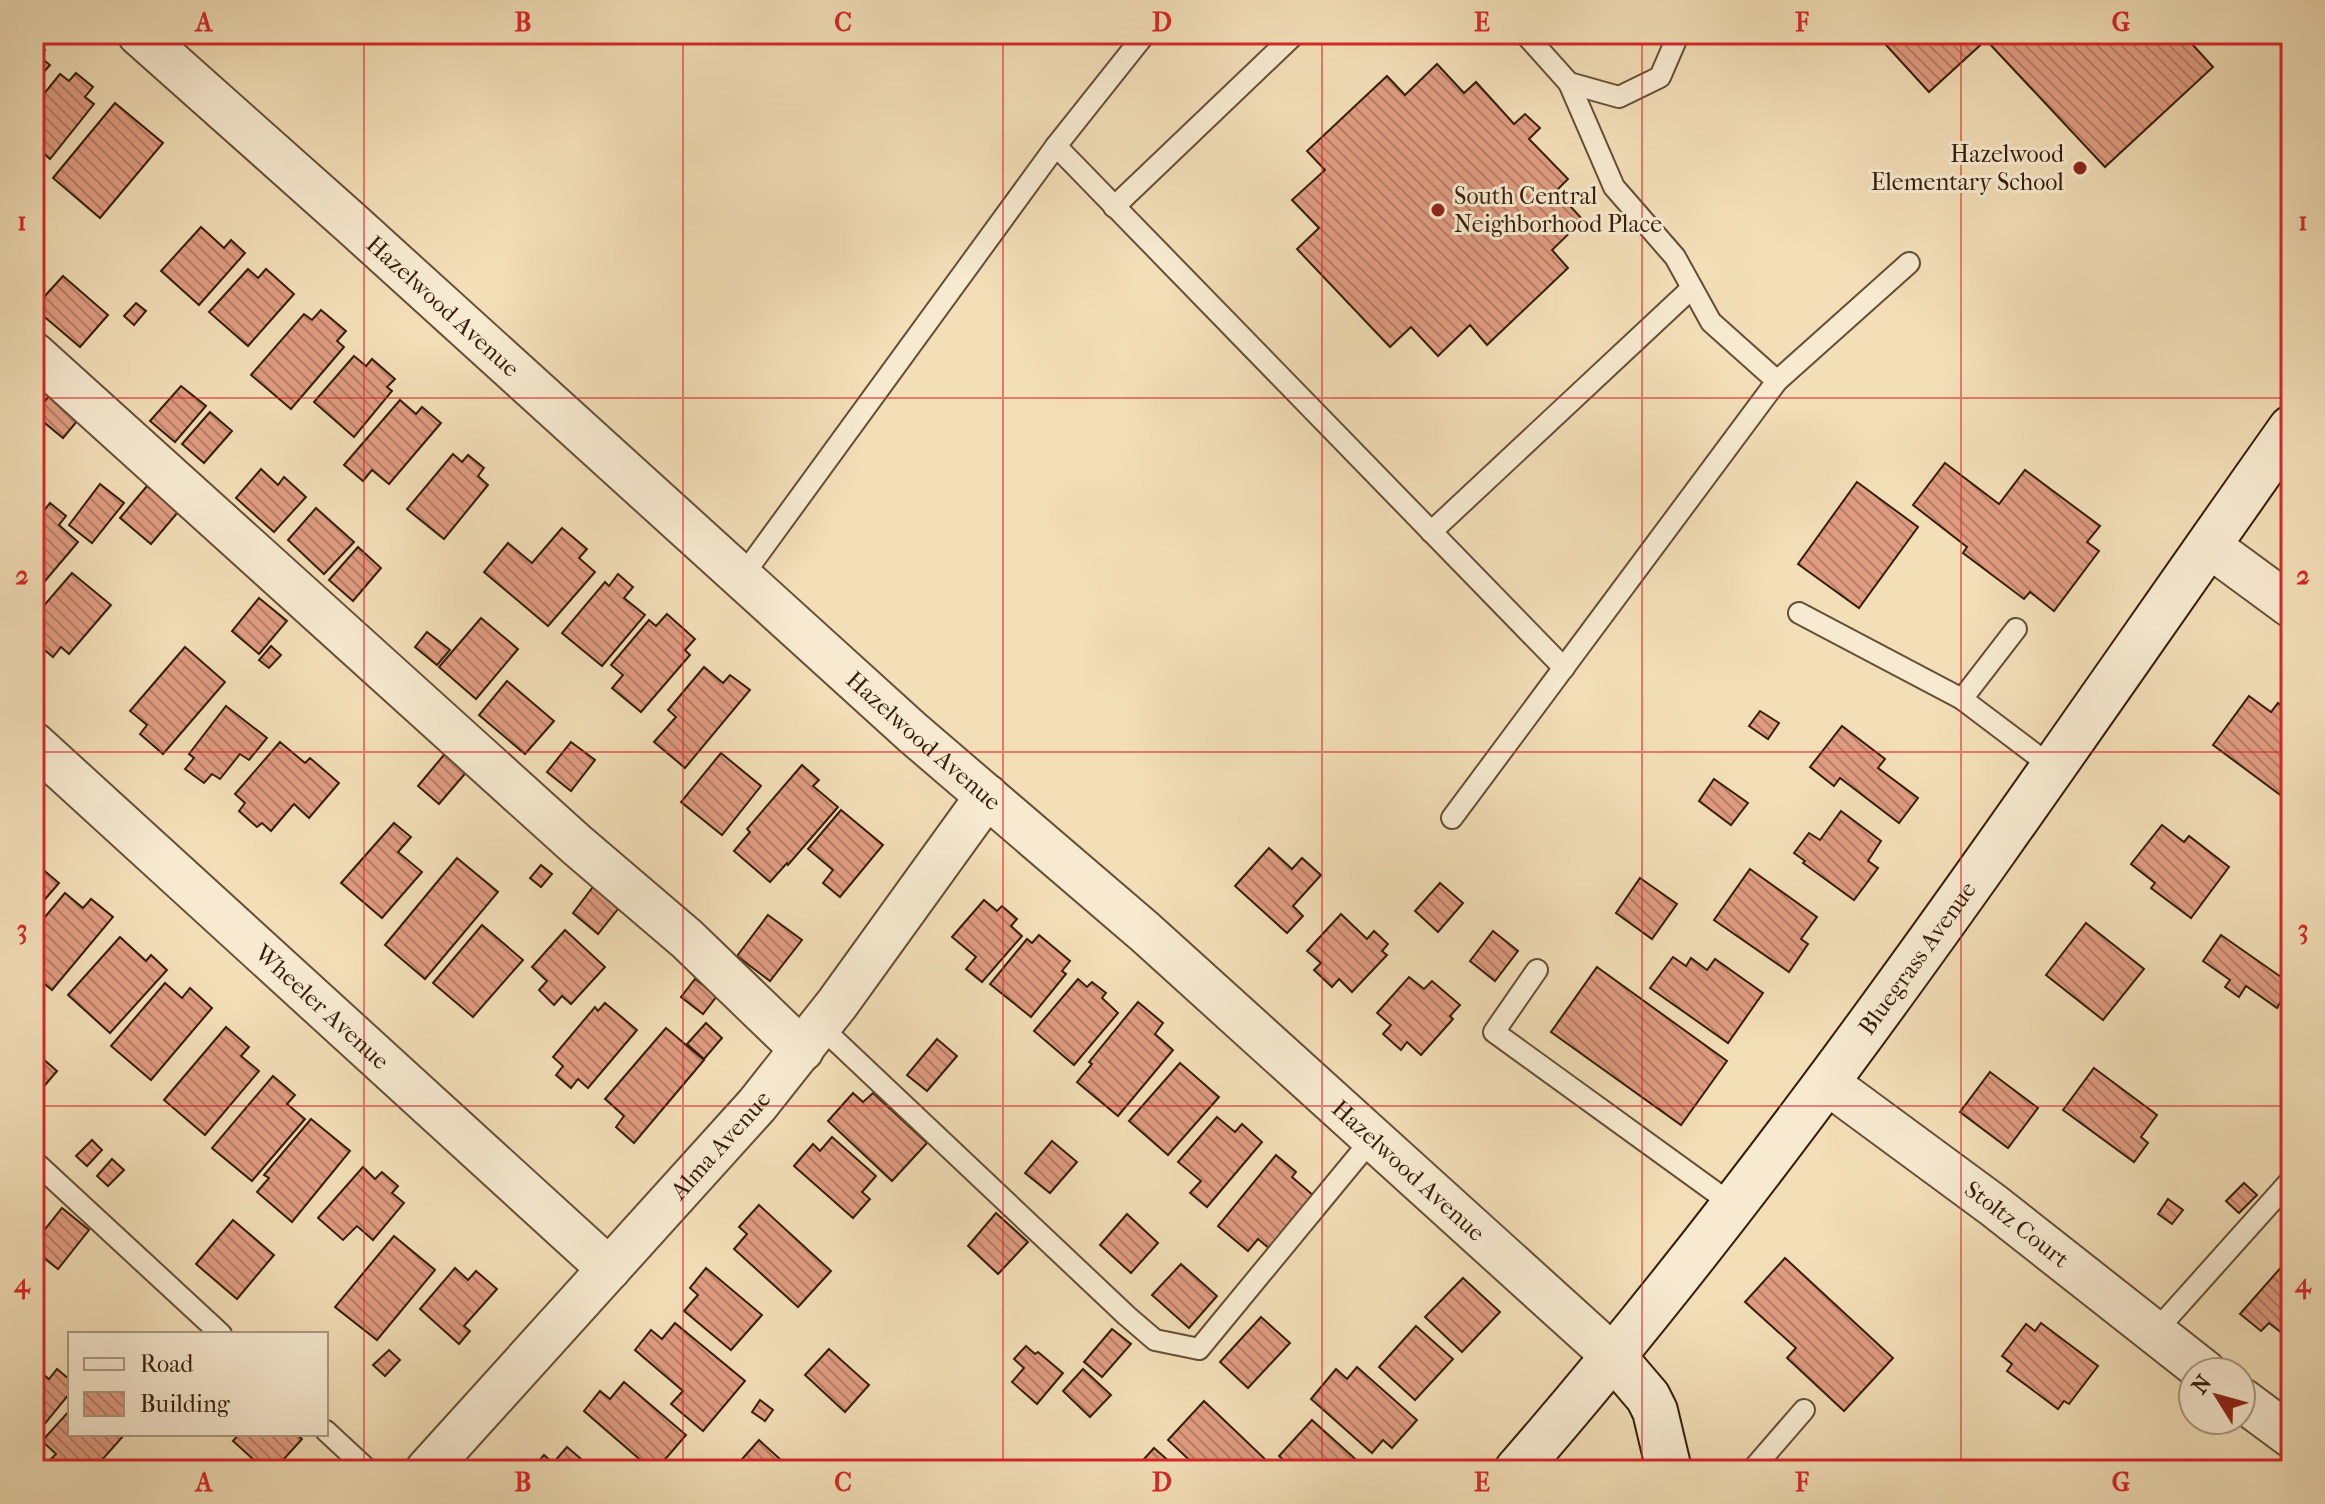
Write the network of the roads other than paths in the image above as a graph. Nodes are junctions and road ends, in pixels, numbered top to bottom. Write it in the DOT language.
graph roads {
  1 [pos="139,34"];
  2 [pos="1145,34"];
  3 [pos="1295,34"];
  4 [pos="1525,34"];
  5 [pos="1674,34"];
  6 [pos="1569,83"];
  7 [pos="1056,146"];
  8 [pos="1114,207"];
  9 [pos="1909,263"];
  10 [pos="1692,288"];
  11 [pos="34,354"];
  12 [pos="1777,381"];
  13 [pos="2291,428"];
  14 [pos="1431,532"];
  15 [pos="2208,545"];
  16 [pos="741,578"];
  17 [pos="2291,606"];
  18 [pos="1799,613"];
  19 [pos="2016,629"];
  20 [pos="1564,668"];
  21 [pos="1962,699"];
  22 [pos="34,744"];
  23 [pos="2052,767"];
  24 [pos="987,796"];
  25 [pos="1452,818"];
  26 [pos="1537,970"];
  27 [pos="811,1038"];
  28 [pos="1826,1082"];
  29 [pos="1372,1139"];
  30 [pos="34,1161"];
  31 [pos="2291,1180"];
  32 [pos="1733,1205"];
  33 [pos="609,1269"];
  34 [pos="219,1332"];
  35 [pos="2154,1333"];
  36 [pos="1613,1356"];
  37 [pos="2184,1356"];
  38 [pos="1804,1410"];
  39 [pos="2257,1411"];
  40 [pos="328,1433"];
  41 [pos="2291,1436"];
  42 [pos="368,1470"];
  43 [pos="427,1470"];
  44 [pos="1517,1470"];
  45 [pos="1669,1470"];
  46 [pos="1752,1470"];
  1 -- 16 [label="street, Hazelwood Avenue"];
  2 -- 7 [label="lane"];
  3 -- 8 [label="lane"];
  4 -- 6 [label="lane"];
  5 -- 6 [label="lane"];
  6 -- 10 [label="lane"];
  7 -- 8 [label="lane"];
  7 -- 16 [label="lane"];
  8 -- 14 [label="lane"];
  9 -- 12 [label="lane"];
  10 -- 12 [label="lane"];
  10 -- 14 [label="lane"];
  11 -- 27 [label="street"];
  12 -- 20 [label="lane"];
  13 -- 15 [label="street, Bluegrass Avenue"];
  14 -- 20 [label="lane"];
  15 -- 17 [label="street"];
  15 -- 23 [label="street, Bluegrass Avenue"];
  16 -- 24 [label="street, Hazelwood Avenue"];
  18 -- 21 [label="lane"];
  19 -- 21 [label="lane"];
  20 -- 25 [label="lane"];
  21 -- 23 [label="lane"];
  22 -- 33 [label="street, Wheeler Avenue"];
  23 -- 28 [label="street, Bluegrass Avenue"];
  24 -- 27 [label="street, Alma Avenue"];
  24 -- 29 [label="street, Hazelwood Avenue"];
  26 -- 32 [label="lane"];
  27 -- 29 [label="lane"];
  27 -- 33 [label="street, Alma Avenue"];
  28 -- 32 [label="street, Bluegrass Avenue"];
  28 -- 35 [label="street, Stoltz Court"];
  29 -- 36 [label="street, Hazelwood Avenue"];
  30 -- 34 [label="lane"];
  31 -- 35 [label="lane"];
  32 -- 36 [label="street, Bluegrass Avenue"];
  33 -- 43 [label="street, Alma Avenue"];
  35 -- 37 [label="street, Stoltz Court"];
  36 -- 44 [label="street, Bluegrass Avenue"];
  36 -- 45 [label="street, Hazelwood Avenue"];
  38 -- 46 [label="lane"];
  39 -- 41 [label="street"];
  40 -- 42 [label="lane"];
}
